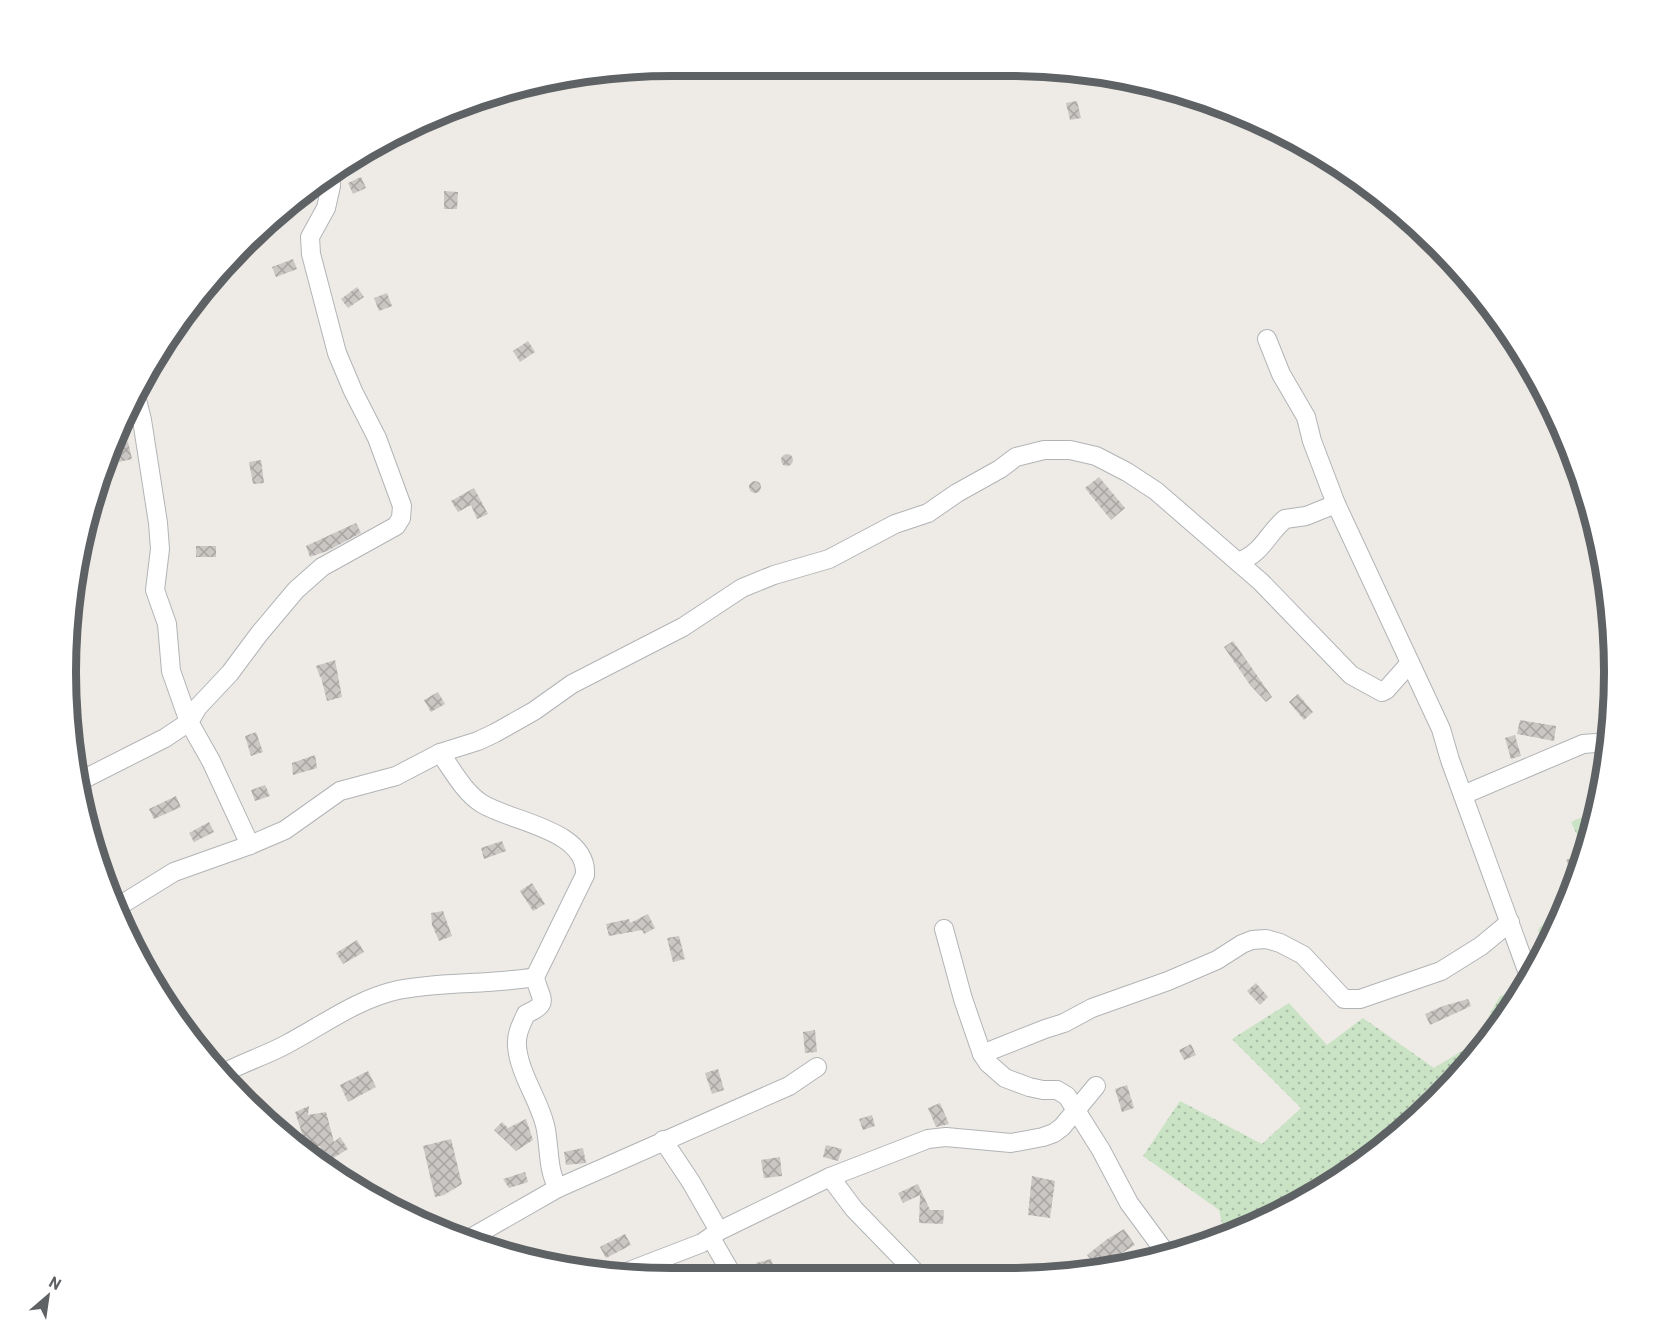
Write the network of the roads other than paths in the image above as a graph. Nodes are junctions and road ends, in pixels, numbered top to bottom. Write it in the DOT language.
graph roads {
  1 [pos="331,184"];
  2 [pos="1267,339"];
  3 [pos="139,407"];
  4 [pos="1336,504"];
  5 [pos="1238,562"];
  6 [pos="1410,663"];
  7 [pos="189,722"];
  8 [pos="1599,743"];
  9 [pos="440,753"];
  10 [pos="86,778"];
  11 [pos="1463,795"];
  12 [pos="250,845"];
  13 [pos="123,903"];
  14 [pos="1510,922"];
  15 [pos="944,929"];
  16 [pos="1526,967"];
  17 [pos="536,977"];
  18 [pos="982,1054"];
  19 [pos="817,1067"];
  20 [pos="229,1071"];
  21 [pos="1096,1086"];
  22 [pos="1077,1110"];
  23 [pos="663,1140"];
  24 [pos="830,1177"];
  25 [pos="558,1188"];
  26 [pos="477,1234"];
  27 [pos="715,1234"];
  28 [pos="1161,1247"];
  29 [pos="640,1266"];
  30 [pos="730,1268"];
  31 [pos="911,1268"];
  1 -- 7 [label="street"];
  2 -- 4 [label="street"];
  3 -- 7 [label="street"];
  4 -- 5 [label="street"];
  4 -- 6 [label="street"];
  5 -- 6 [label="street"];
  5 -- 9 [label="street"];
  6 -- 11 [label="street"];
  7 -- 10 [label="street"];
  7 -- 12 [label="street"];
  8 -- 11 [label="street"];
  9 -- 12 [label="street"];
  9 -- 17 [label="street"];
  11 -- 14 [label="street"];
  12 -- 13 [label="street"];
  14 -- 16 [label="street"];
  14 -- 18 [label="street"];
  15 -- 18 [label="street"];
  17 -- 20 [label="street"];
  17 -- 25 [label="street"];
  18 -- 22 [label="street"];
  19 -- 23 [label="street"];
  21 -- 22 [label="street"];
  22 -- 24 [label="street"];
  22 -- 28 [label="street"];
  23 -- 25 [label="street"];
  23 -- 27 [label="street"];
  24 -- 27 [label="street"];
  24 -- 31 [label="street"];
  25 -- 26 [label="street"];
  27 -- 29 [label="street"];
  27 -- 30 [label="street"];
}
